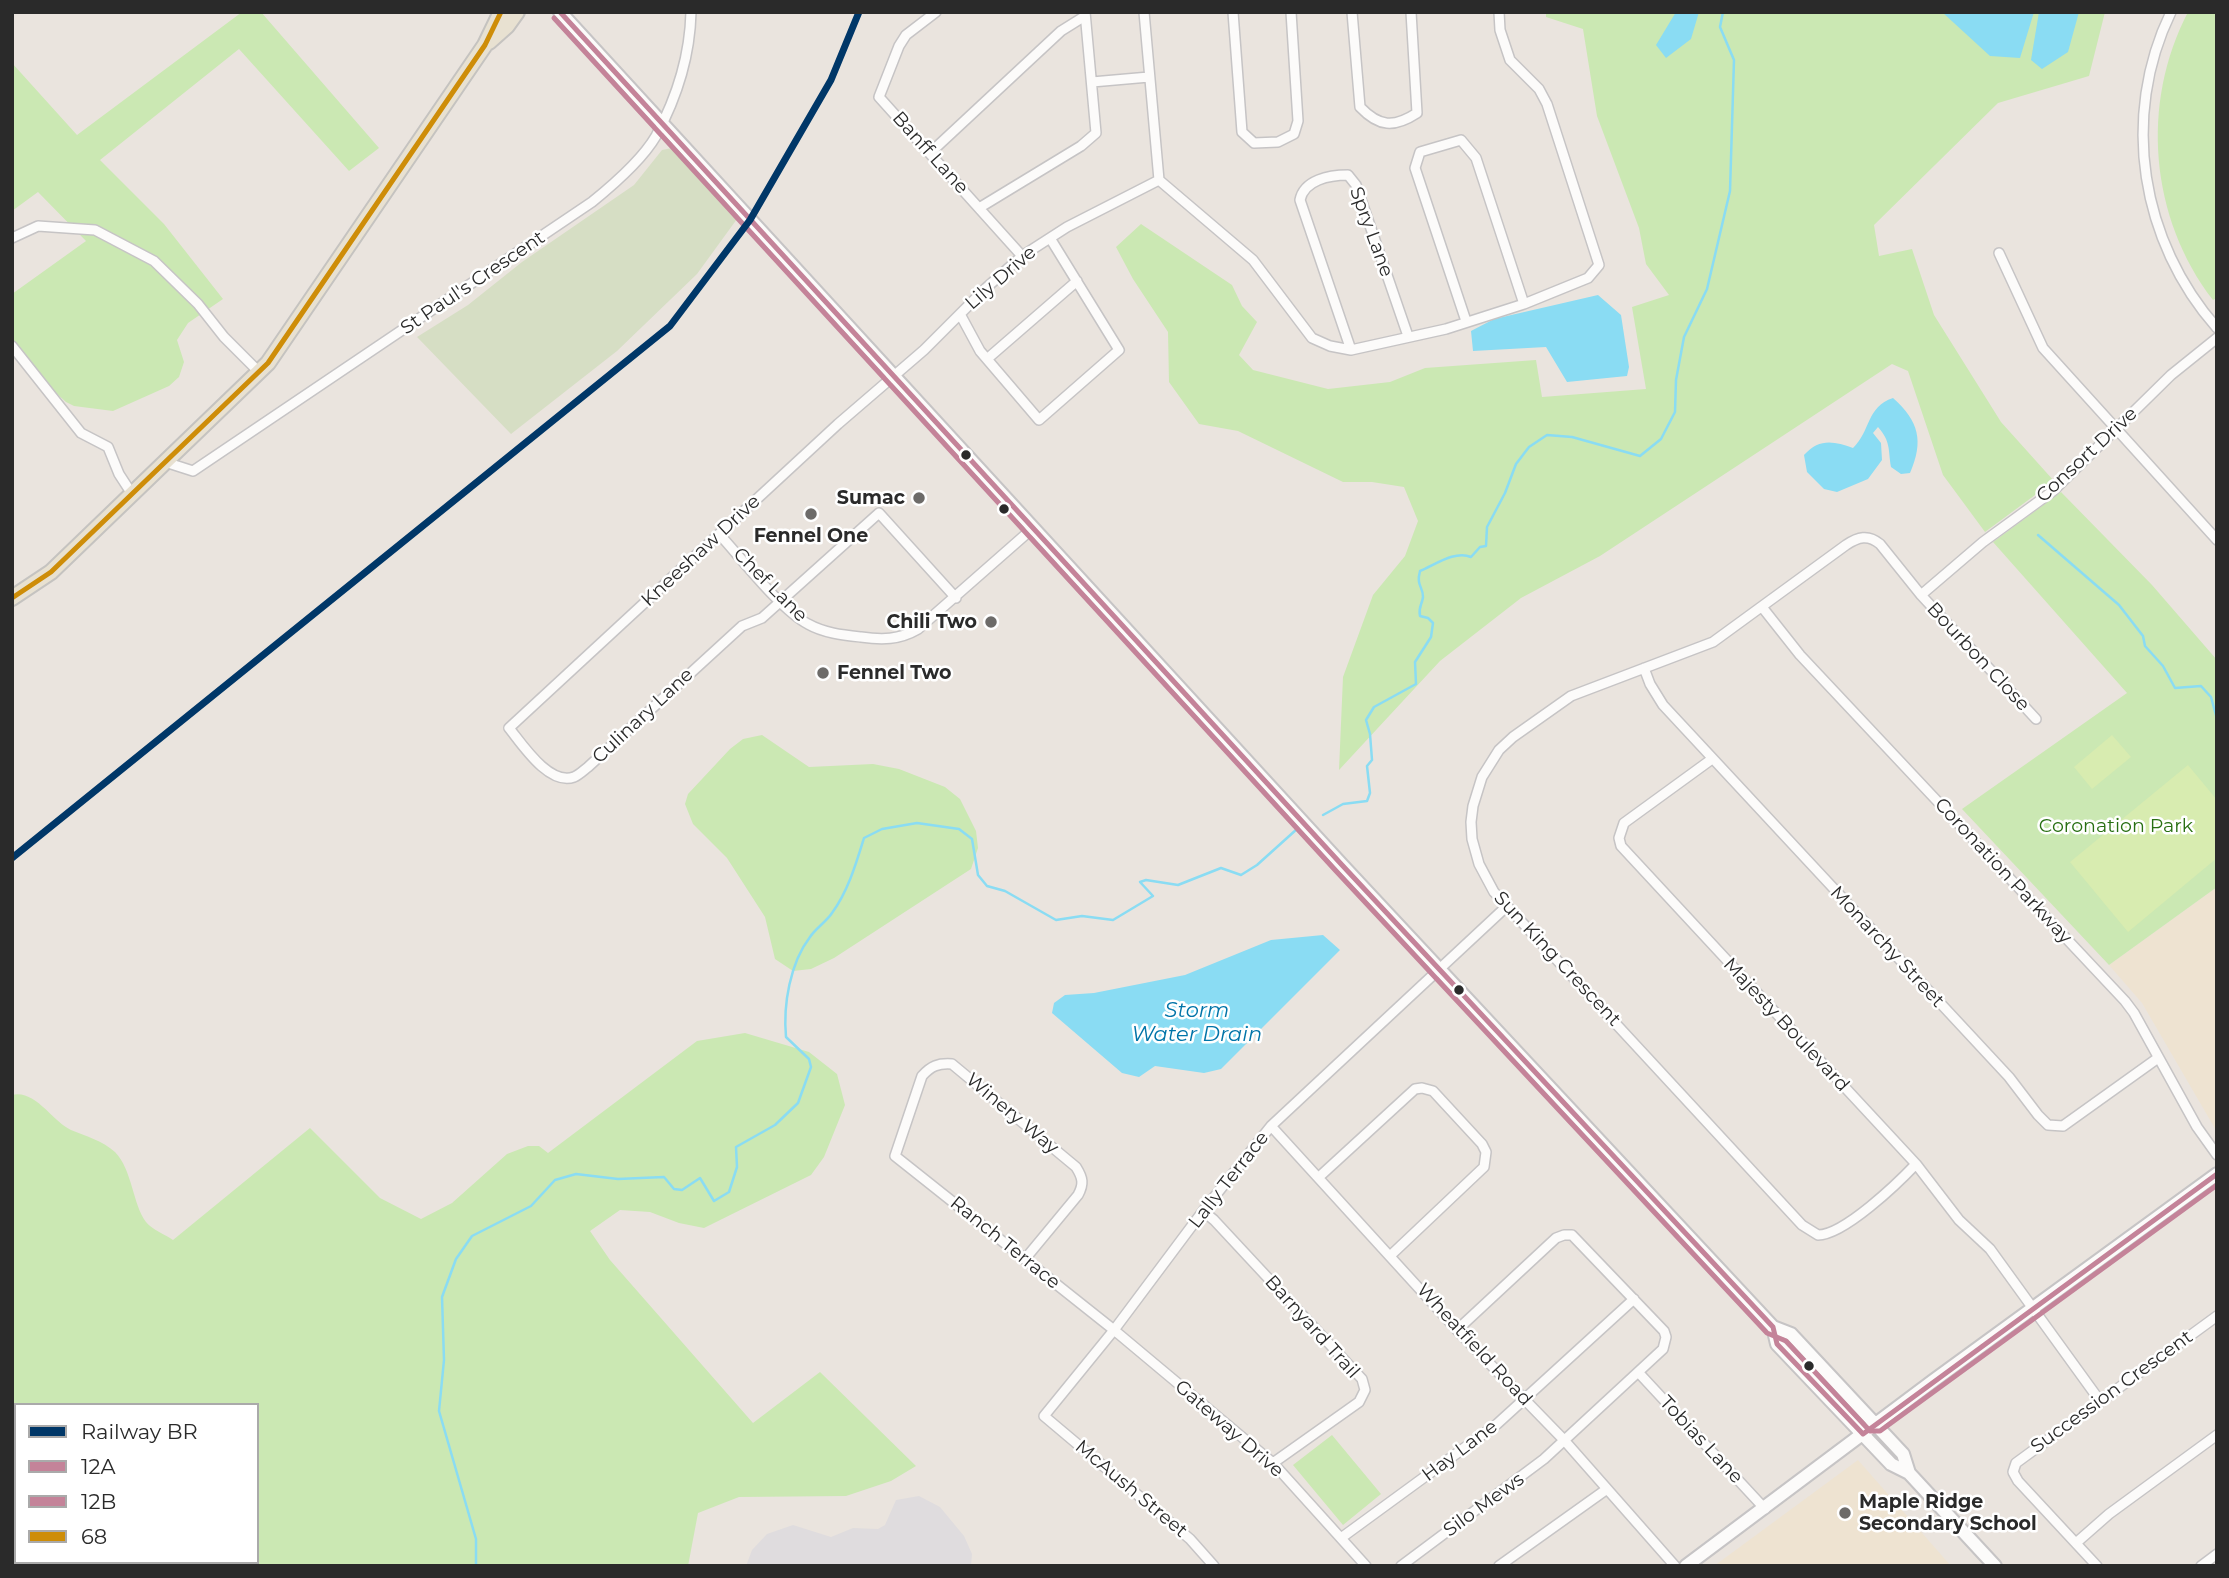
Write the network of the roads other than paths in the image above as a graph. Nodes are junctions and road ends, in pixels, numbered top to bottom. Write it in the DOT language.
graph roads {
  1 [pos="501,12"];
  2 [pos="517,12"];
  3 [pos="560,12"];
  4 [pos="691,12"];
  5 [pos="936,12"];
  6 [pos="1144,12"];
  7 [pos="1233,12"];
  8 [pos="1291,12"];
  9 [pos="1352,12"];
  10 [pos="1411,12"];
  11 [pos="1499,12"];
  12 [pos="2171,12"];
  13 [pos="1085,14"];
  14 [pos="485,45"];
  15 [pos="1149,77"];
  16 [pos="1092,82"];
  17 [pos="662,122"];
  18 [pos="930,153"];
  19 [pos="1159,180"];
  20 [pos="979,208"];
  21 [pos="1051,237"];
  22 [pos="12,238"];
  23 [pos="1999,253"];
  24 [pos="1022,256"];
  25 [pos="1077,281"];
  26 [pos="1524,304"];
  27 [pos="960,314"];
  28 [pos="1466,321"];
  29 [pos="2217,328"];
  30 [pos="1408,336"];
  31 [pos="2217,338"];
  32 [pos="12,346"];
  33 [pos="1350,350"];
  34 [pos="987,359"];
  35 [pos="259,372"];
  36 [pos="893,374"];
  37 [pos="2116,429"];
  38 [pos="165,462"];
  39 [pos="132,494"];
  40 [pos="1033,528"];
  41 [pos="720,535"];
  42 [pos="2217,540"];
  43 [pos="1921,595"];
  44 [pos="956,597"];
  45 [pos="12,598"];
  46 [pos="779,600"];
  47 [pos="1762,607"];
  48 [pos="1644,668"];
  49 [pos="2036,719"];
  50 [pos="509,728"];
  51 [pos="1712,759"];
  52 [pos="1506,906"];
  53 [pos="1439,967"];
  54 [pos="2158,1058"];
  55 [pos="1271,1126"];
  56 [pos="2217,1155"];
  57 [pos="895,1156"];
  58 [pos="1916,1164"];
  59 [pos="2217,1174"];
  60 [pos="1319,1177"];
  61 [pos="1203,1211"];
  62 [pos="1391,1255"];
  63 [pos="1024,1259"];
  64 [pos="1633,1299"];
  65 [pos="2033,1308"];
  66 [pos="2216,1319"];
  67 [pos="1773,1327"];
  68 [pos="1457,1330"];
  69 [pos="1114,1331"];
  70 [pos="1638,1372"];
  71 [pos="1525,1400"];
  72 [pos="2101,1401"];
  73 [pos="1044,1416"];
  74 [pos="1875,1424"];
  75 [pos="1863,1434"];
  76 [pos="2217,1435"];
  77 [pos="1564,1440"];
  78 [pos="1273,1463"];
  79 [pos="1909,1472"];
  80 [pos="1607,1489"];
  81 [pos="1765,1509"];
  82 [pos="1341,1538"];
  83 [pos="2076,1543"];
  84 [pos="2217,1554"];
  85 [pos="1214,1566"];
  86 [pos="1366,1566"];
  87 [pos="1401,1566"];
  88 [pos="1499,1566"];
  89 [pos="1675,1566"];
  90 [pos="1686,1566"];
  91 [pos="1994,1566"];
  92 [pos="2097,1566"];
  93 [pos="2201,1566"];
  1 -- 14 [label="main road"];
  2 -- 14 [label="main road"];
  3 -- 17 [label="main road"];
  4 -- 17 [label="street, St Paul's Crescent"];
  5 -- 18 [label="street, Banff Lane"];
  6 -- 15 [label="street"];
  7 -- 8 [label="street"];
  9 -- 10 [label="street"];
  11 -- 26 [label="street"];
  12 -- 29 [label="street"];
  13 -- 16 [label="street"];
  13 -- 18 [label="street"];
  14 -- 35 [label="main road"];
  15 -- 16 [label="street"];
  15 -- 19 [label="street"];
  16 -- 20 [label="street"];
  17 -- 36 [label="main road"];
  17 -- 38 [label="street, St Paul's Crescent"];
  18 -- 20 [label="street, Banff Lane"];
  19 -- 21 [label="street, Lily Drive"];
  19 -- 33 [label="street"];
  20 -- 24 [label="street, Banff Lane"];
  21 -- 24 [label="street, Lily Drive"];
  21 -- 25 [label="street"];
  22 -- 35 [label="street"];
  23 -- 37 [label="street"];
  24 -- 27 [label="street, Lily Drive"];
  25 -- 34 [label="street"];
  25 -- 34 [label="street"];
  26 -- 28 [label="street"];
  26 -- 28 [label="street"];
  27 -- 34 [label="street"];
  27 -- 36 [label="street, Lily Drive"];
  28 -- 30 [label="street"];
  30 -- 33 [label="street"];
  30 -- 33 [label="street, Spry Lane"];
  31 -- 37 [label="street, Consort Drive"];
  32 -- 39 [label="street"];
  35 -- 38 [label="main road"];
  36 -- 40 [label="main road"];
  36 -- 41 [label="street, Kneeshaw Drive"];
  37 -- 42 [label="street"];
  37 -- 43 [label="street, Consort Drive"];
  38 -- 39 [label="main road"];
  39 -- 45 [label="main road"];
  40 -- 44 [label="street, Chef Lane"];
  40 -- 53 [label="main road"];
  41 -- 46 [label="street, Chef Lane"];
  41 -- 50 [label="street, Kneeshaw Drive"];
  43 -- 47 [label="street, Sun King Crescent"];
  43 -- 49 [label="street, Bourbon Close"];
  44 -- 46 [label="street, Chef Lane"];
  44 -- 46 [label="street, Culinary Lane"];
  46 -- 50 [label="street, Culinary Lane"];
  47 -- 48 [label="street, Sun King Crescent"];
  47 -- 54 [label="street, Coronation Parkway"];
  48 -- 51 [label="street, Monarchy Street"];
  48 -- 52 [label="street, Sun King Crescent"];
  51 -- 54 [label="street, Monarchy Street"];
  51 -- 58 [label="street, Majesty Boulevard"];
  52 -- 53 [label="street, Lally Terrace"];
  52 -- 58 [label="street, Sun King Crescent"];
  53 -- 55 [label="street, Lally Terrace"];
  53 -- 67 [label="main road"];
  54 -- 56 [label="street, Coronation Parkway"];
  55 -- 60 [label="street, Wheatfield Road"];
  55 -- 61 [label="street, Lally Terrace"];
  57 -- 63 [label="street, Ranch Terrace"];
  57 -- 63 [label="street, Winery Way"];
  58 -- 65 [label="street, Majesty Boulevard"];
  59 -- 65 [label="main road"];
  60 -- 62 [label="street, Wheatfield Road"];
  60 -- 62 [label="street"];
  61 -- 69 [label="street, Lally Terrace"];
  61 -- 78 [label="street, Barnyard Trail"];
  62 -- 68 [label="street, Wheatfield Road"];
  63 -- 69 [label="street, Ranch Terrace"];
  64 -- 68 [label="street"];
  64 -- 70 [label="street, Silo Mews"];
  64 -- 71 [label="street, Hay Lane"];
  65 -- 72 [label="street, Majesty Boulevard"];
  65 -- 74 [label="main road"];
  66 -- 72 [label="street, Succession Crescent"];
  67 -- 74 [label="main road"];
  67 -- 75 [label="main road"];
  68 -- 71 [label="street, Wheatfield Road"];
  69 -- 73 [label="street, Lally Terrace"];
  69 -- 78 [label="street, Gateway Drive"];
  70 -- 77 [label="street, Silo Mews"];
  70 -- 81 [label="street, Tobias Lane"];
  71 -- 77 [label="street, Wheatfield Road"];
  71 -- 82 [label="street, Hay Lane"];
  72 -- 83 [label="street, Succession Crescent"];
  73 -- 85 [label="street, McAush Street"];
  74 -- 75 [label="main road"];
  74 -- 79 [label="main road"];
  75 -- 79 [label="main road"];
  75 -- 81 [label="main road"];
  76 -- 83 [label="street"];
  77 -- 80 [label="street, Wheatfield Road"];
  77 -- 87 [label="street, Silo Mews"];
  78 -- 82 [label="street, Gateway Drive"];
  79 -- 91 [label="main road"];
  80 -- 88 [label="street"];
  80 -- 89 [label="street, Wheatfield Road"];
  81 -- 90 [label="main road"];
  82 -- 86 [label="street, Gateway Drive"];
  83 -- 92 [label="street, Succession Crescent"];
  84 -- 93 [label="street"];
}
